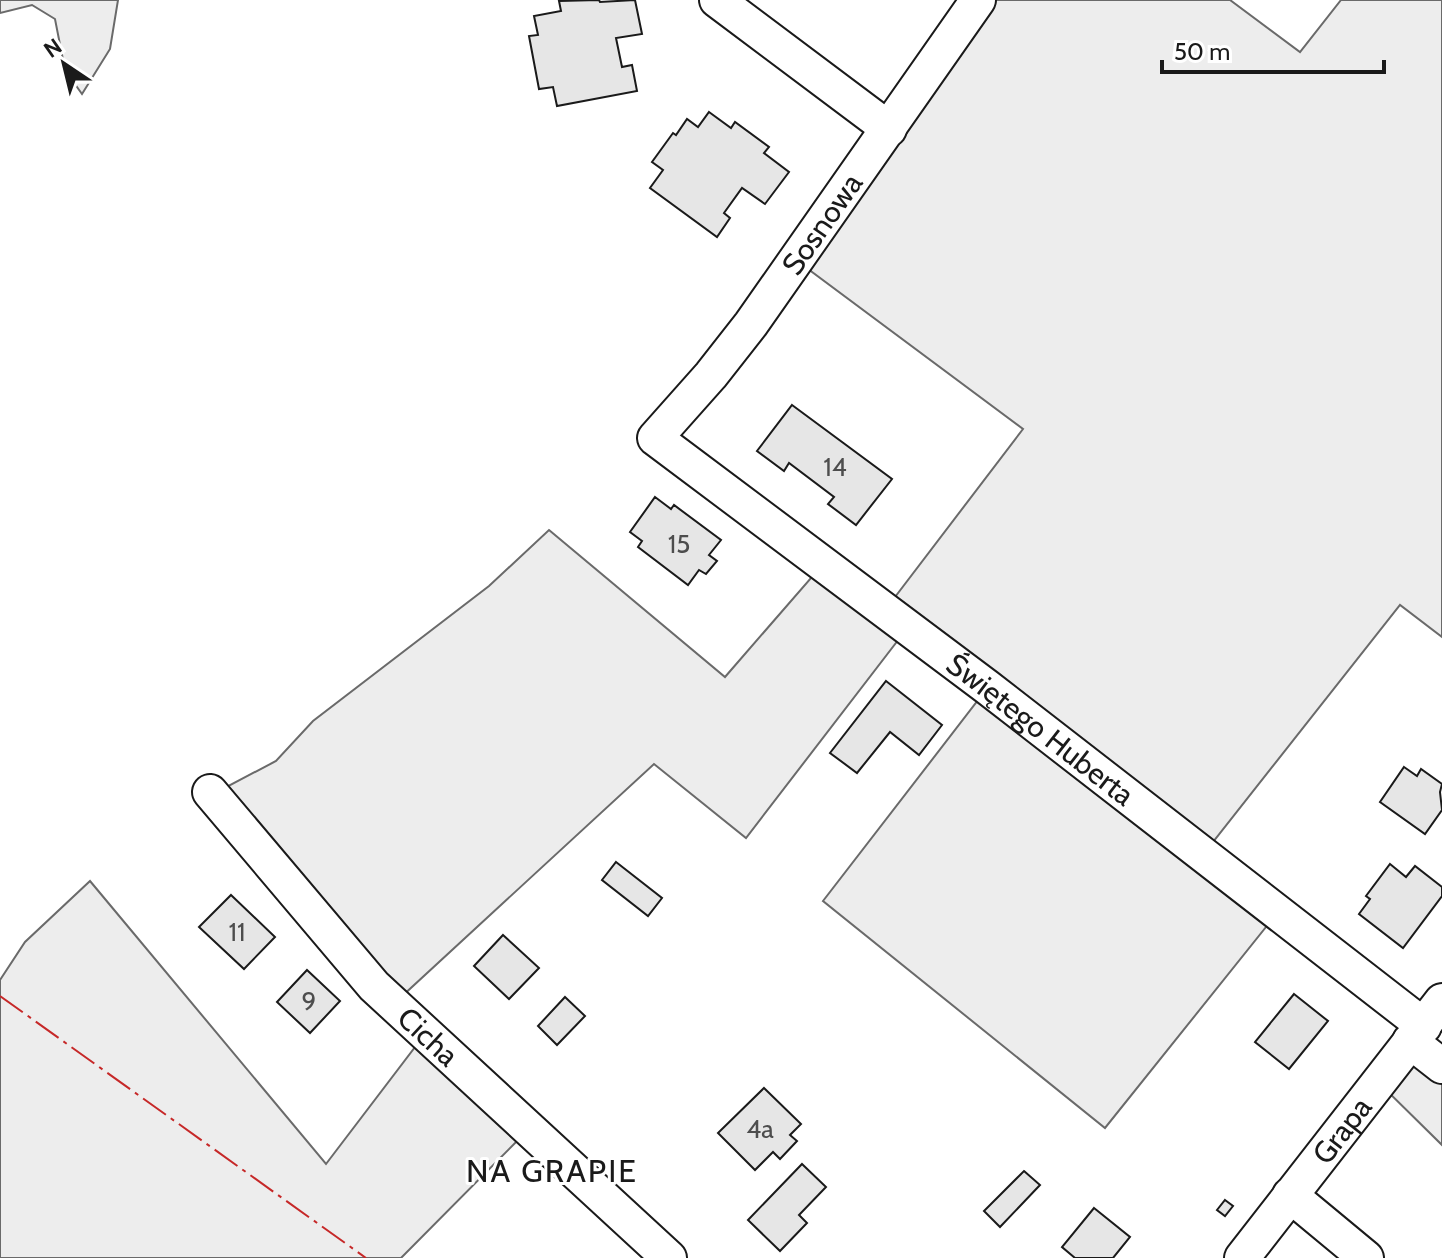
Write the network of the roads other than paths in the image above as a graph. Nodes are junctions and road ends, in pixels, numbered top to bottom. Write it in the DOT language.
graph roads {
  1 [pos="717,0"];
  2 [pos="978,0"];
  3 [pos="889,129"];
  4 [pos="655,438"];
  5 [pos="210,792"];
  6 [pos="1425,1023"];
  7 [pos="1442,1066"];
  8 [pos="1290,1195"];
  9 [pos="669,1258"];
  10 [pos="1242,1258"];
  11 [pos="1366,1258"];
  1 -- 3 [label="street"];
  2 -- 3 [label="street, Sosnowa"];
  3 -- 4 [label="street, Sosnowa"];
  4 -- 6 [label="street, Świętego Huberta"];
  5 -- 9 [label="street, Cicha"];
  6 -- 7 [label="street, Świętego Huberta"];
  6 -- 8 [label="street, Grapa"];
  8 -- 10 [label="street, Grapa"];
  8 -- 11 [label="street"];
}
